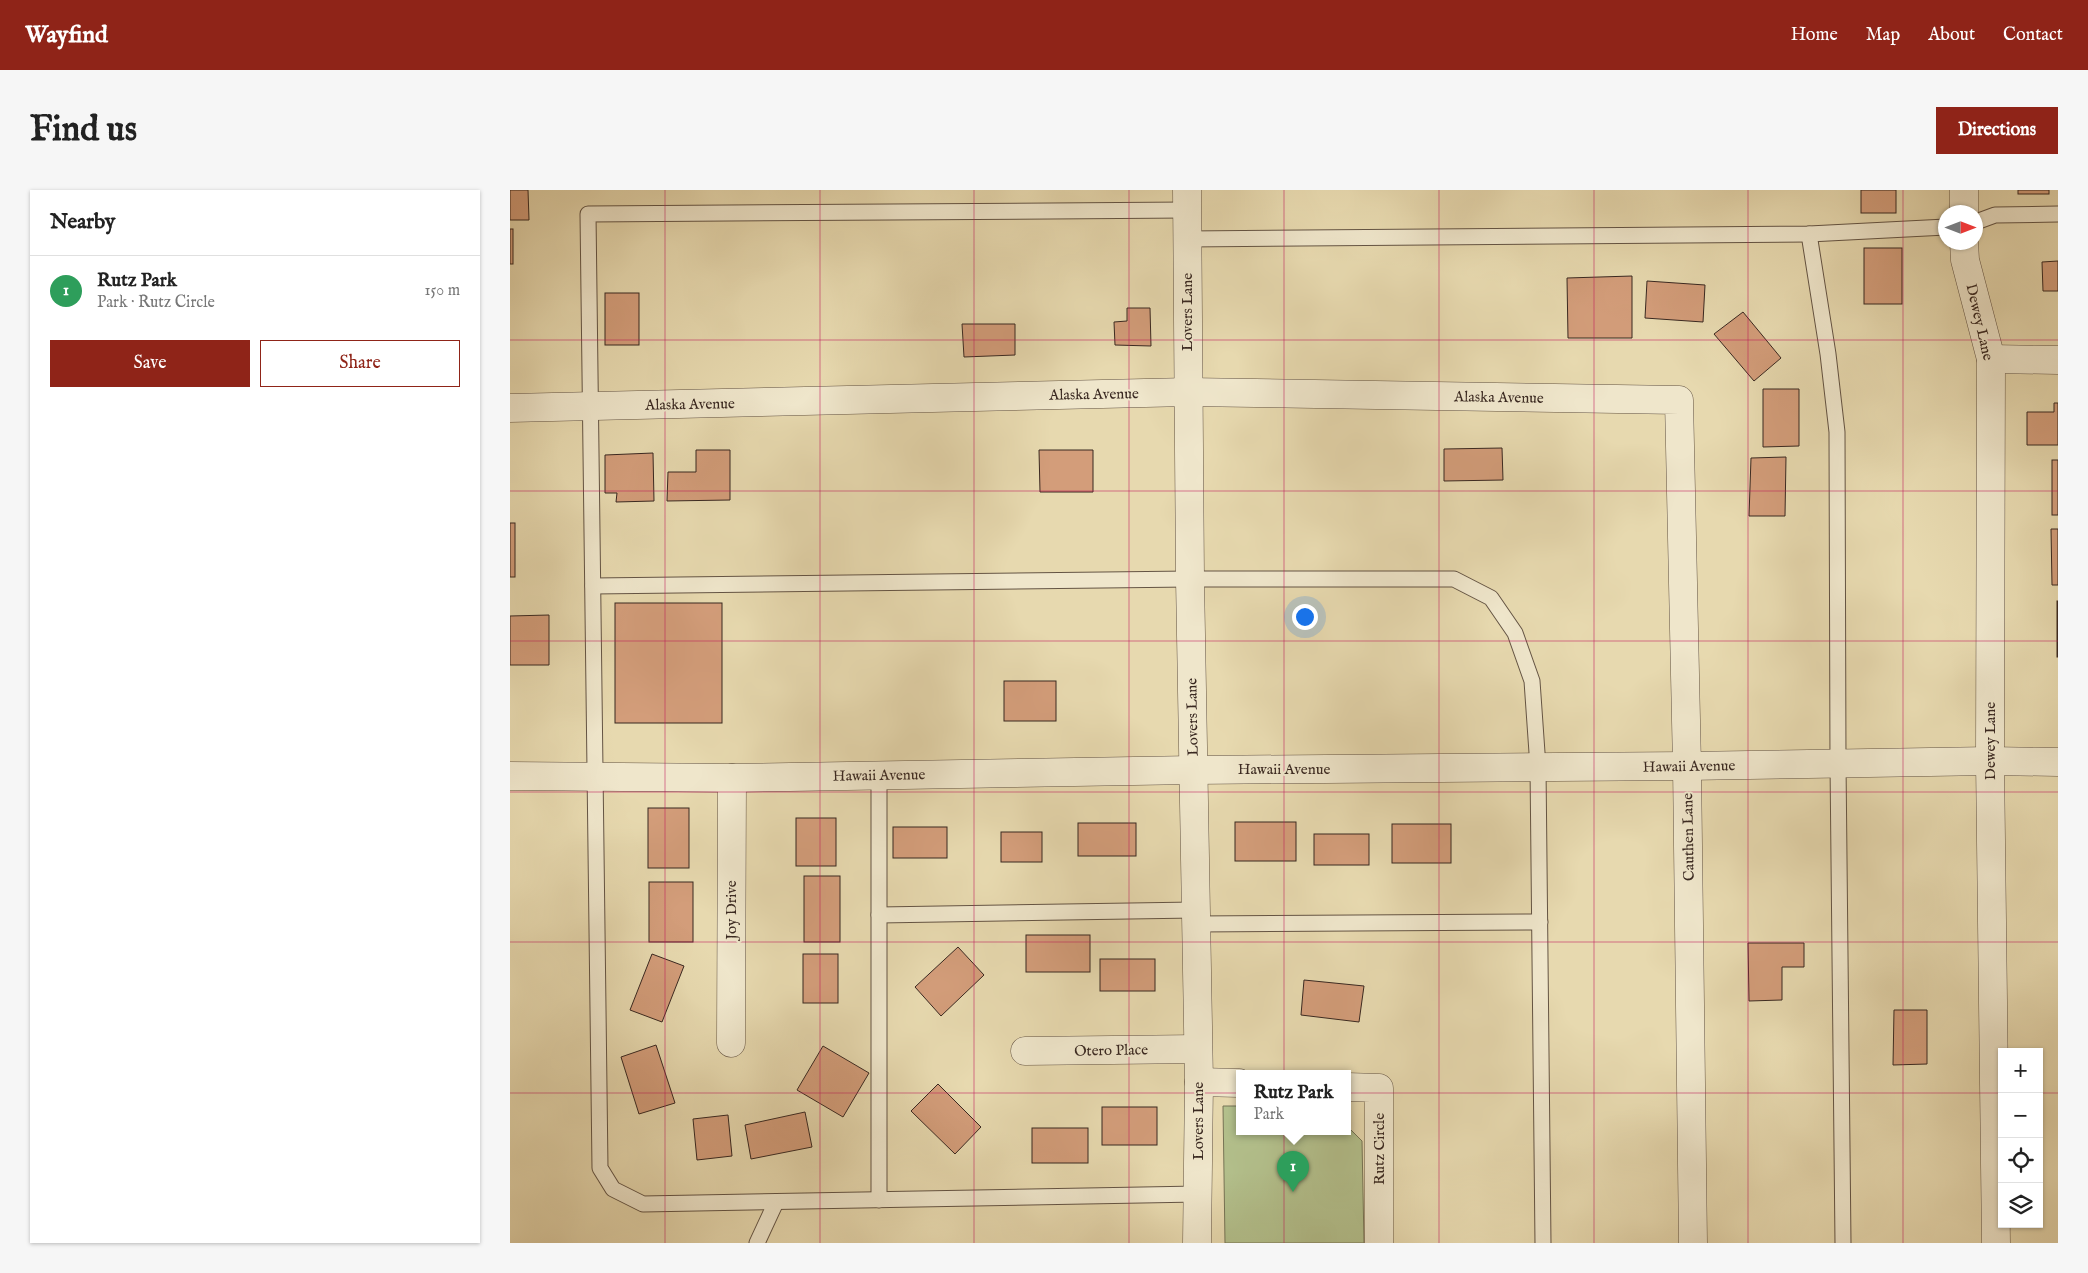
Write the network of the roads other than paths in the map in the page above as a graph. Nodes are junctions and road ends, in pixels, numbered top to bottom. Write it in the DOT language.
graph roads {
  1 [pos="1964,190"];
  2 [pos="1187,200"];
  3 [pos="1964,205"];
  4 [pos="2058,214"];
  5 [pos="1983,219"];
  6 [pos="1938,228"];
  7 [pos="1809,234"];
  8 [pos="1187,239"];
  9 [pos="1964,250"];
  10 [pos="1991,359"];
  11 [pos="2058,360"];
  12 [pos="1188,392"];
  13 [pos="1679,400"];
  14 [pos="591,406"];
  15 [pos="510,408"];
  16 [pos="1190,579"];
  17 [pos="594,586"];
  18 [pos="1990,760"];
  19 [pos="2058,762"];
  20 [pos="1838,763"];
  21 [pos="1687,766"];
  22 [pos="1538,767"];
  23 [pos="1193,770"];
  24 [pos="879,775"];
  25 [pos="510,776"];
  26 [pos="596,777"];
  27 [pos="732,778"];
  28 [pos="879,915"];
  29 [pos="1195,917"];
  30 [pos="1540,922"];
  31 [pos="731,1043"];
  32 [pos="1198,1049"];
  33 [pos="1025,1052"];
  34 [pos="1199,1082"];
  35 [pos="1236,1083"];
  36 [pos="1351,1086"];
  37 [pos="1198,1194"];
  38 [pos="879,1200"];
  39 [pos="776,1202"];
  40 [pos="757,1243"];
  41 [pos="1197,1243"];
  42 [pos="1379,1243"];
  43 [pos="1543,1243"];
  44 [pos="1692,1243"];
  45 [pos="1843,1243"];
  46 [pos="1996,1243"];
  1 -- 3 [label="street"];
  2 -- 8 [label="street, Lovers Lane"];
  2 -- 14 [label="lane"];
  4 -- 5 [label="lane"];
  6 -- 7 [label="lane"];
  7 -- 8 [label="lane"];
  7 -- 20 [label="lane"];
  8 -- 12 [label="street, Lovers Lane"];
  9 -- 10 [label="street, Dewey Lane"];
  10 -- 11 [label="street"];
  10 -- 18 [label="street, Dewey Lane"];
  12 -- 13 [label="street, Alaska Avenue"];
  12 -- 14 [label="street, Alaska Avenue"];
  12 -- 16 [label="street, Lovers Lane"];
  13 -- 21 [label="street, Cauthen Lane"];
  14 -- 15 [label="street, Alaska Avenue"];
  14 -- 17 [label="lane"];
  16 -- 17 [label="lane"];
  16 -- 22 [label="lane"];
  16 -- 23 [label="street, Lovers Lane"];
  17 -- 26 [label="lane"];
  18 -- 19 [label="street, Hawaii Avenue"];
  18 -- 20 [label="street, Hawaii Avenue"];
  18 -- 46 [label="street, Dewey Lane"];
  20 -- 21 [label="street, Hawaii Avenue"];
  20 -- 45 [label="lane"];
  21 -- 22 [label="street, Hawaii Avenue"];
  21 -- 44 [label="street, Cauthen Lane"];
  22 -- 23 [label="street, Hawaii Avenue"];
  22 -- 30 [label="lane"];
  23 -- 24 [label="street, Hawaii Avenue"];
  23 -- 29 [label="street, Lovers Lane"];
  24 -- 27 [label="street, Hawaii Avenue"];
  24 -- 28 [label="lane"];
  25 -- 26 [label="street, Hawaii Avenue"];
  26 -- 27 [label="street, Hawaii Avenue"];
  26 -- 39 [label="lane"];
  27 -- 31 [label="street, Joy Drive"];
  28 -- 29 [label="lane"];
  28 -- 38 [label="lane"];
  29 -- 30 [label="lane"];
  29 -- 32 [label="street, Lovers Lane"];
  30 -- 43 [label="lane"];
  32 -- 33 [label="street, Otero Place"];
  32 -- 34 [label="street, Lovers Lane"];
  34 -- 35 [label="street"];
  34 -- 37 [label="street, Lovers Lane"];
  36 -- 42 [label="street, Rutz Circle"];
  37 -- 38 [label="lane"];
  37 -- 41 [label="street, Lovers Lane"];
  38 -- 39 [label="lane"];
  39 -- 40 [label="lane"];
}
